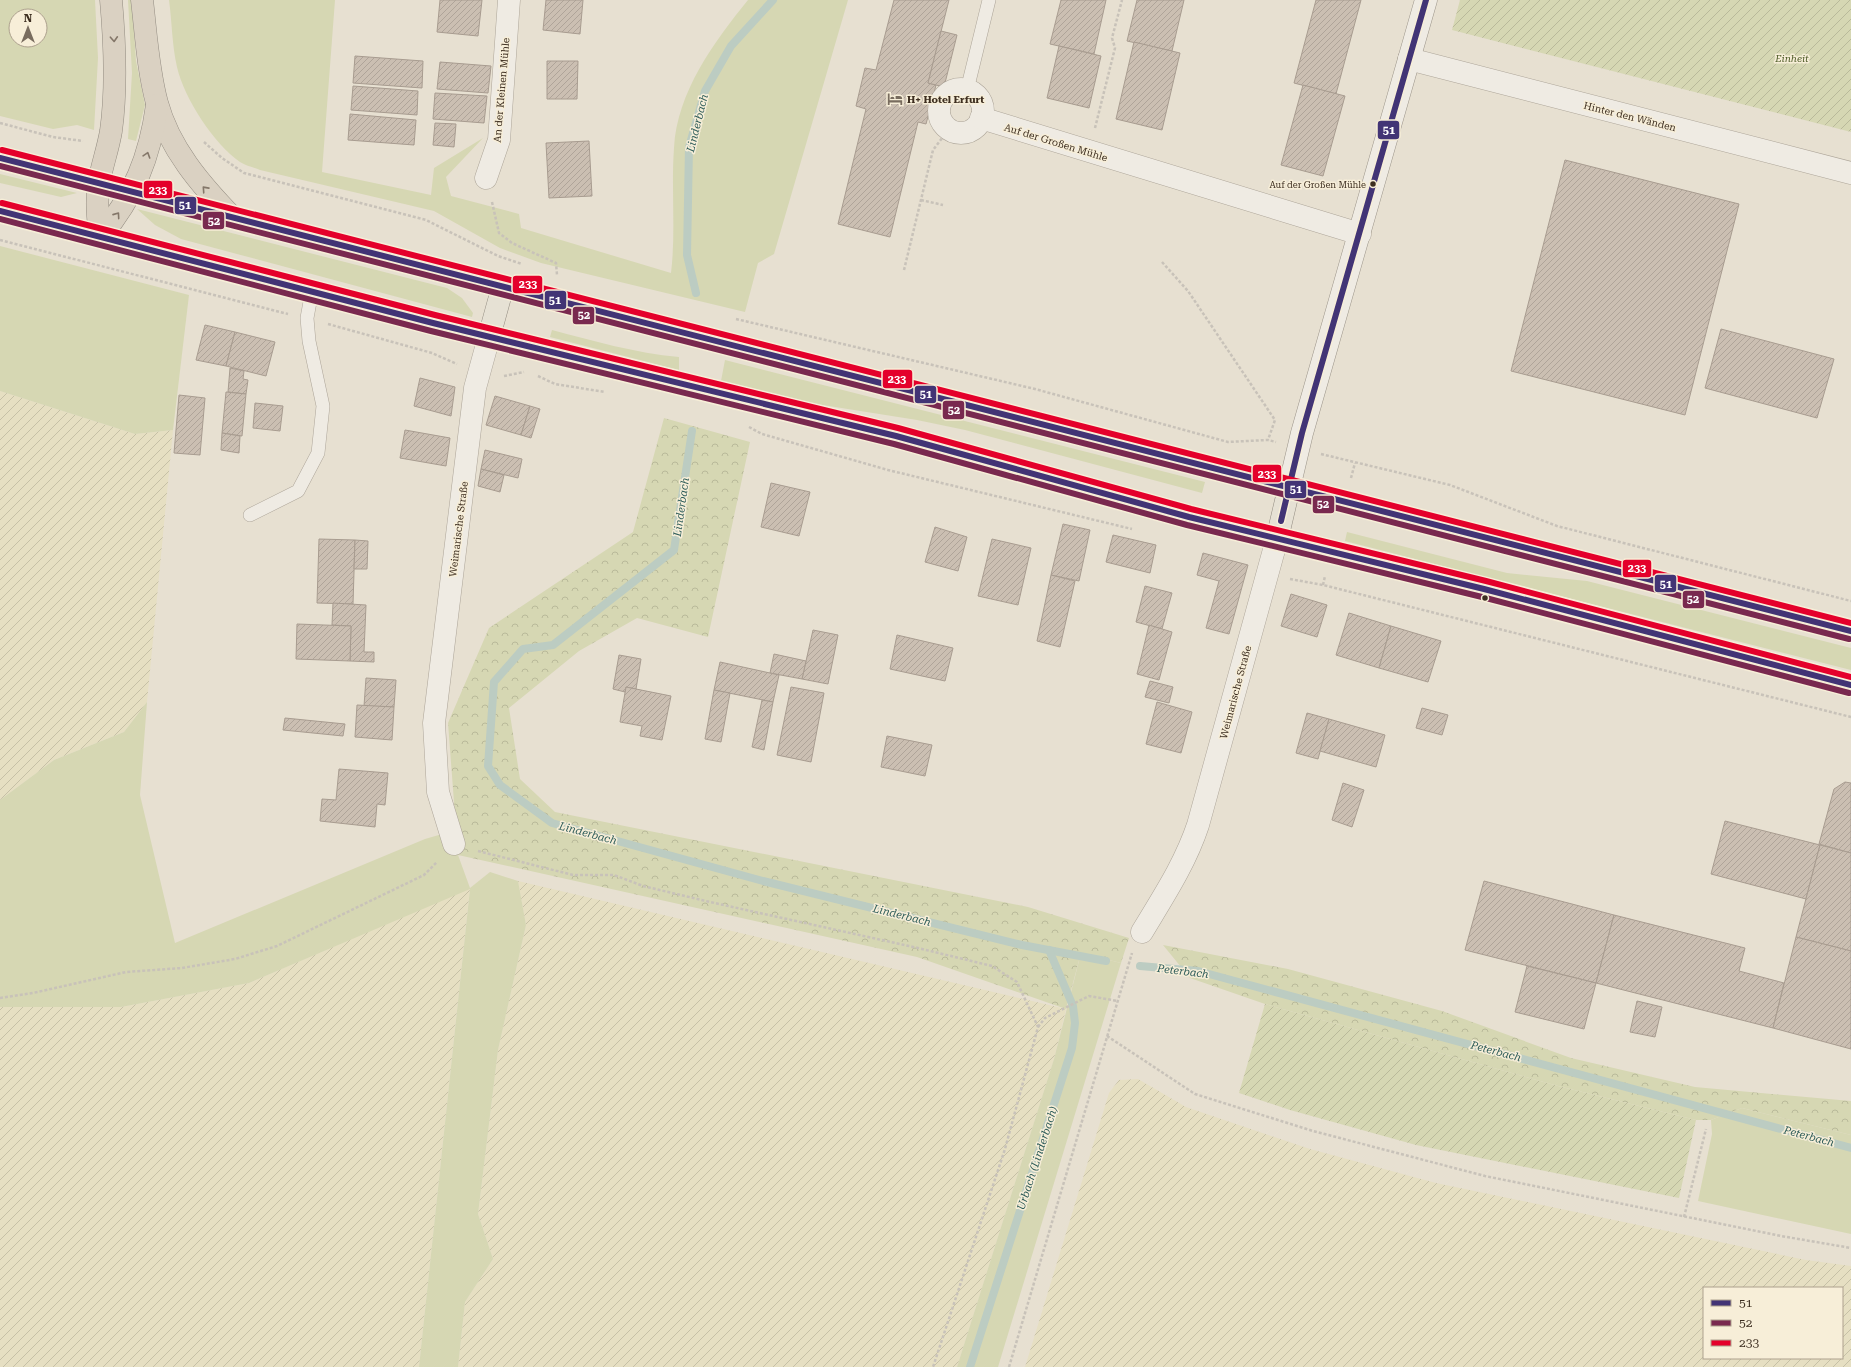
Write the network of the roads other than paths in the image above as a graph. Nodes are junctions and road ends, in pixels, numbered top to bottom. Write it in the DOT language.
graph roads {
  1 [pos="111,0"];
  2 [pos="142,0"];
  3 [pos="508,0"];
  4 [pos="989,0"];
  5 [pos="1426,0"];
  6 [pos="1409,60"];
  7 [pos="967,90"];
  8 [pos="157,104"];
  9 [pos="981,118"];
  10 [pos="0,158"];
  11 [pos="1851,173"];
  12 [pos="486,178"];
  13 [pos="99,183"];
  14 [pos="132,191"];
  15 [pos="0,211"];
  16 [pos="232,218"];
  17 [pos="1360,234"];
  18 [pos="100,237"];
  19 [pos="503,286"];
  20 [pos="312,292"];
  21 [pos="489,337"];
  22 [pos="1289,488"];
  23 [pos="250,515"];
  24 [pos="1277,539"];
  25 [pos="1851,631"];
  26 [pos="1851,685"];
  27 [pos="454,844"];
  28 [pos="1142,932"];
  1 -- 13 [label="highway, one-way"];
  2 -- 8 [label="highway"];
  3 -- 12 [label="street, An der Kleinen Mühle"];
  4 -- 7 [label="lane"];
  5 -- 6 [label="street"];
  6 -- 11 [label="street, Hinter den Wänden"];
  6 -- 17 [label="street"];
  7 -- 9 [label="street"];
  7 -- 9 [label="street"];
  14 -- 8 [label="highway, one-way"];
  16 -- 8 [label="highway, one-way"];
  9 -- 17 [label="street, Auf der Großen Mühle"];
  10 -- 13 [label="main road"];
  13 -- 14 [label="main road"];
  13 -- 18 [label="highway"];
  14 -- 16 [label="main road"];
  18 -- 14 [label="highway, one-way"];
  15 -- 18 [label="main road"];
  16 -- 19 [label="main road"];
  17 -- 22 [label="street"];
  18 -- 20 [label="main road"];
  19 -- 21 [label="main road"];
  19 -- 22 [label="main road"];
  20 -- 21 [label="main road"];
  20 -- 23 [label="lane"];
  21 -- 24 [label="main road"];
  21 -- 27 [label="street, Weimarische Straße"];
  22 -- 24 [label="main road"];
  22 -- 25 [label="main road"];
  24 -- 26 [label="main road"];
  24 -- 28 [label="street, Weimarische Straße"];
}
